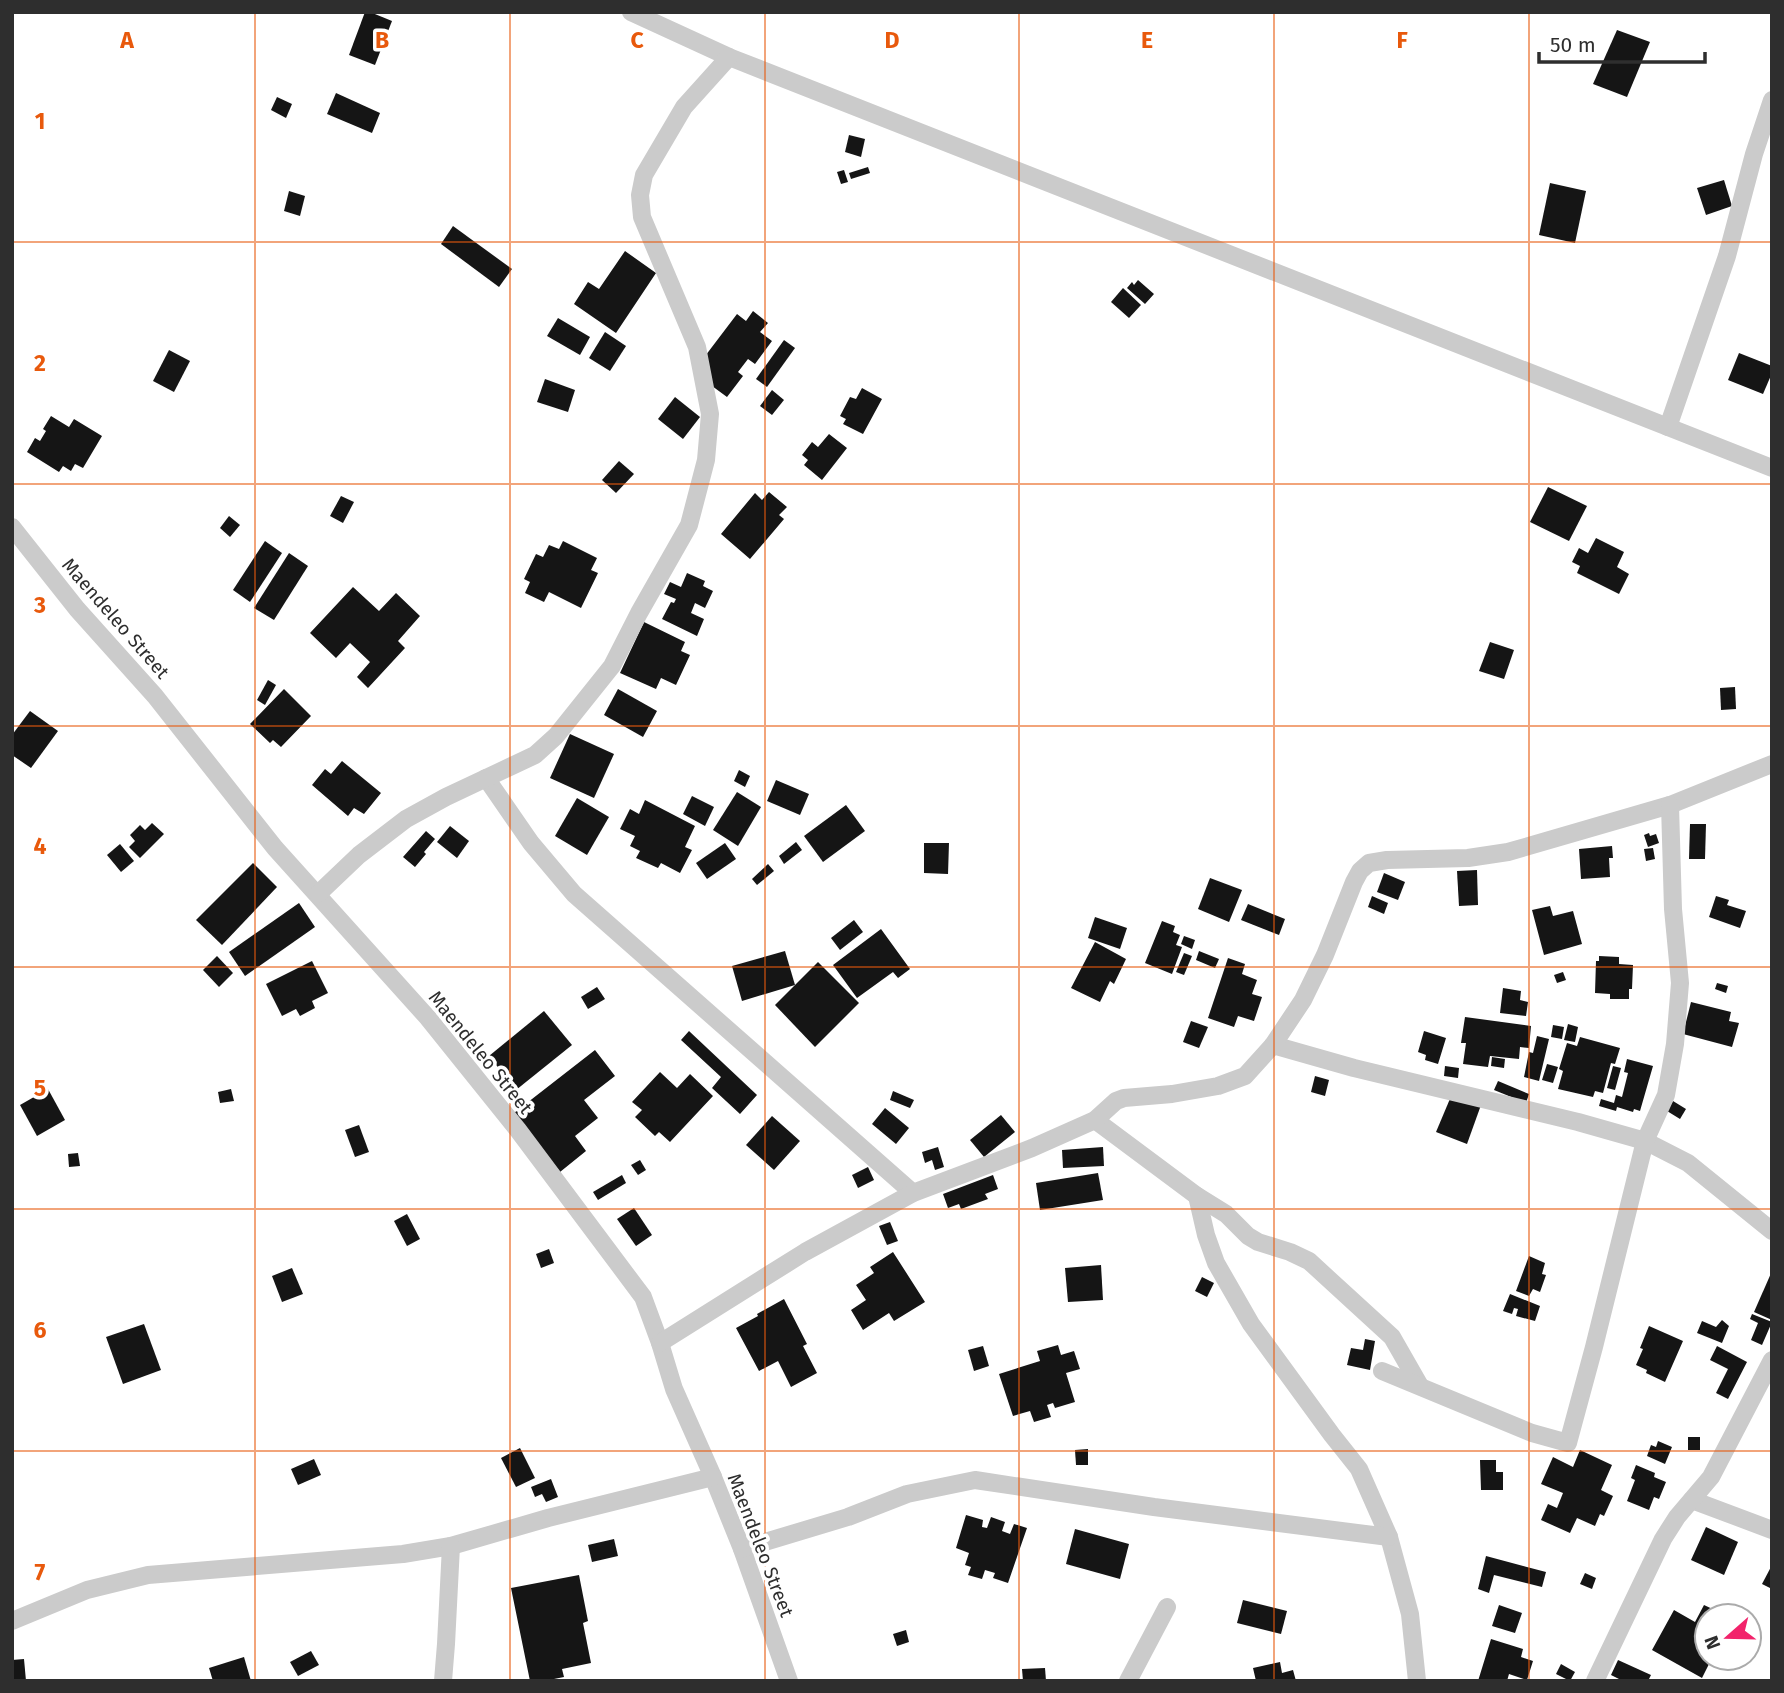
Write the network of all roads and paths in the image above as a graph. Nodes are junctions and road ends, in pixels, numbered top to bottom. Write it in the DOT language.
graph roads {
  1 [pos="631,12"];
  2 [pos="729,57"];
  3 [pos="1772,100"];
  4 [pos="1668,427"];
  5 [pos="1772,468"];
  6 [pos="12,527"];
  7 [pos="1772,764"];
  8 [pos="486,778"];
  9 [pos="1670,806"];
  10 [pos="317,894"];
  11 [pos="1273,1045"];
  12 [pos="1095,1120"];
  13 [pos="1645,1141"];
  14 [pos="914,1193"];
  15 [pos="1197,1196"];
  16 [pos="1772,1231"];
  17 [pos="660,1343"];
  18 [pos="1772,1360"];
  19 [pos="1382,1371"];
  20 [pos="1420,1386"];
  21 [pos="713,1477"];
  22 [pos="1692,1500"];
  23 [pos="1772,1530"];
  24 [pos="1389,1537"];
  25 [pos="451,1546"];
  26 [pos="742,1549"];
  27 [pos="1167,1608"];
  28 [pos="12,1621"];
  29 [pos="443,1681"];
  30 [pos="789,1681"];
  31 [pos="1128,1681"];
  32 [pos="1417,1681"];
  33 [pos="1595,1681"];
  1 -- 2 [label="street"];
  2 -- 4 [label="street"];
  2 -- 8 [label="street"];
  3 -- 4 [label="street"];
  4 -- 5 [label="street"];
  6 -- 10 [label="street, Maendeleo Street"];
  7 -- 9 [label="street"];
  8 -- 10 [label="street"];
  8 -- 14 [label="street"];
  9 -- 11 [label="street"];
  9 -- 13 [label="street"];
  10 -- 17 [label="street, Maendeleo Street"];
  11 -- 12 [label="street"];
  11 -- 13 [label="street"];
  12 -- 14 [label="street"];
  12 -- 15 [label="street"];
  13 -- 16 [label="street"];
  13 -- 20 [label="street"];
  14 -- 17 [label="street"];
  15 -- 20 [label="street"];
  15 -- 24 [label="street"];
  17 -- 21 [label="street, Maendeleo Street"];
  18 -- 22 [label="street"];
  19 -- 20 [label="street"];
  21 -- 25 [label="street"];
  21 -- 26 [label="street, Maendeleo Street"];
  22 -- 23 [label="street"];
  22 -- 33 [label="street"];
  24 -- 26 [label="street"];
  24 -- 32 [label="street"];
  25 -- 28 [label="street"];
  25 -- 29 [label="street"];
  26 -- 30 [label="street, Maendeleo Street"];
  27 -- 31 [label="street"];
}
